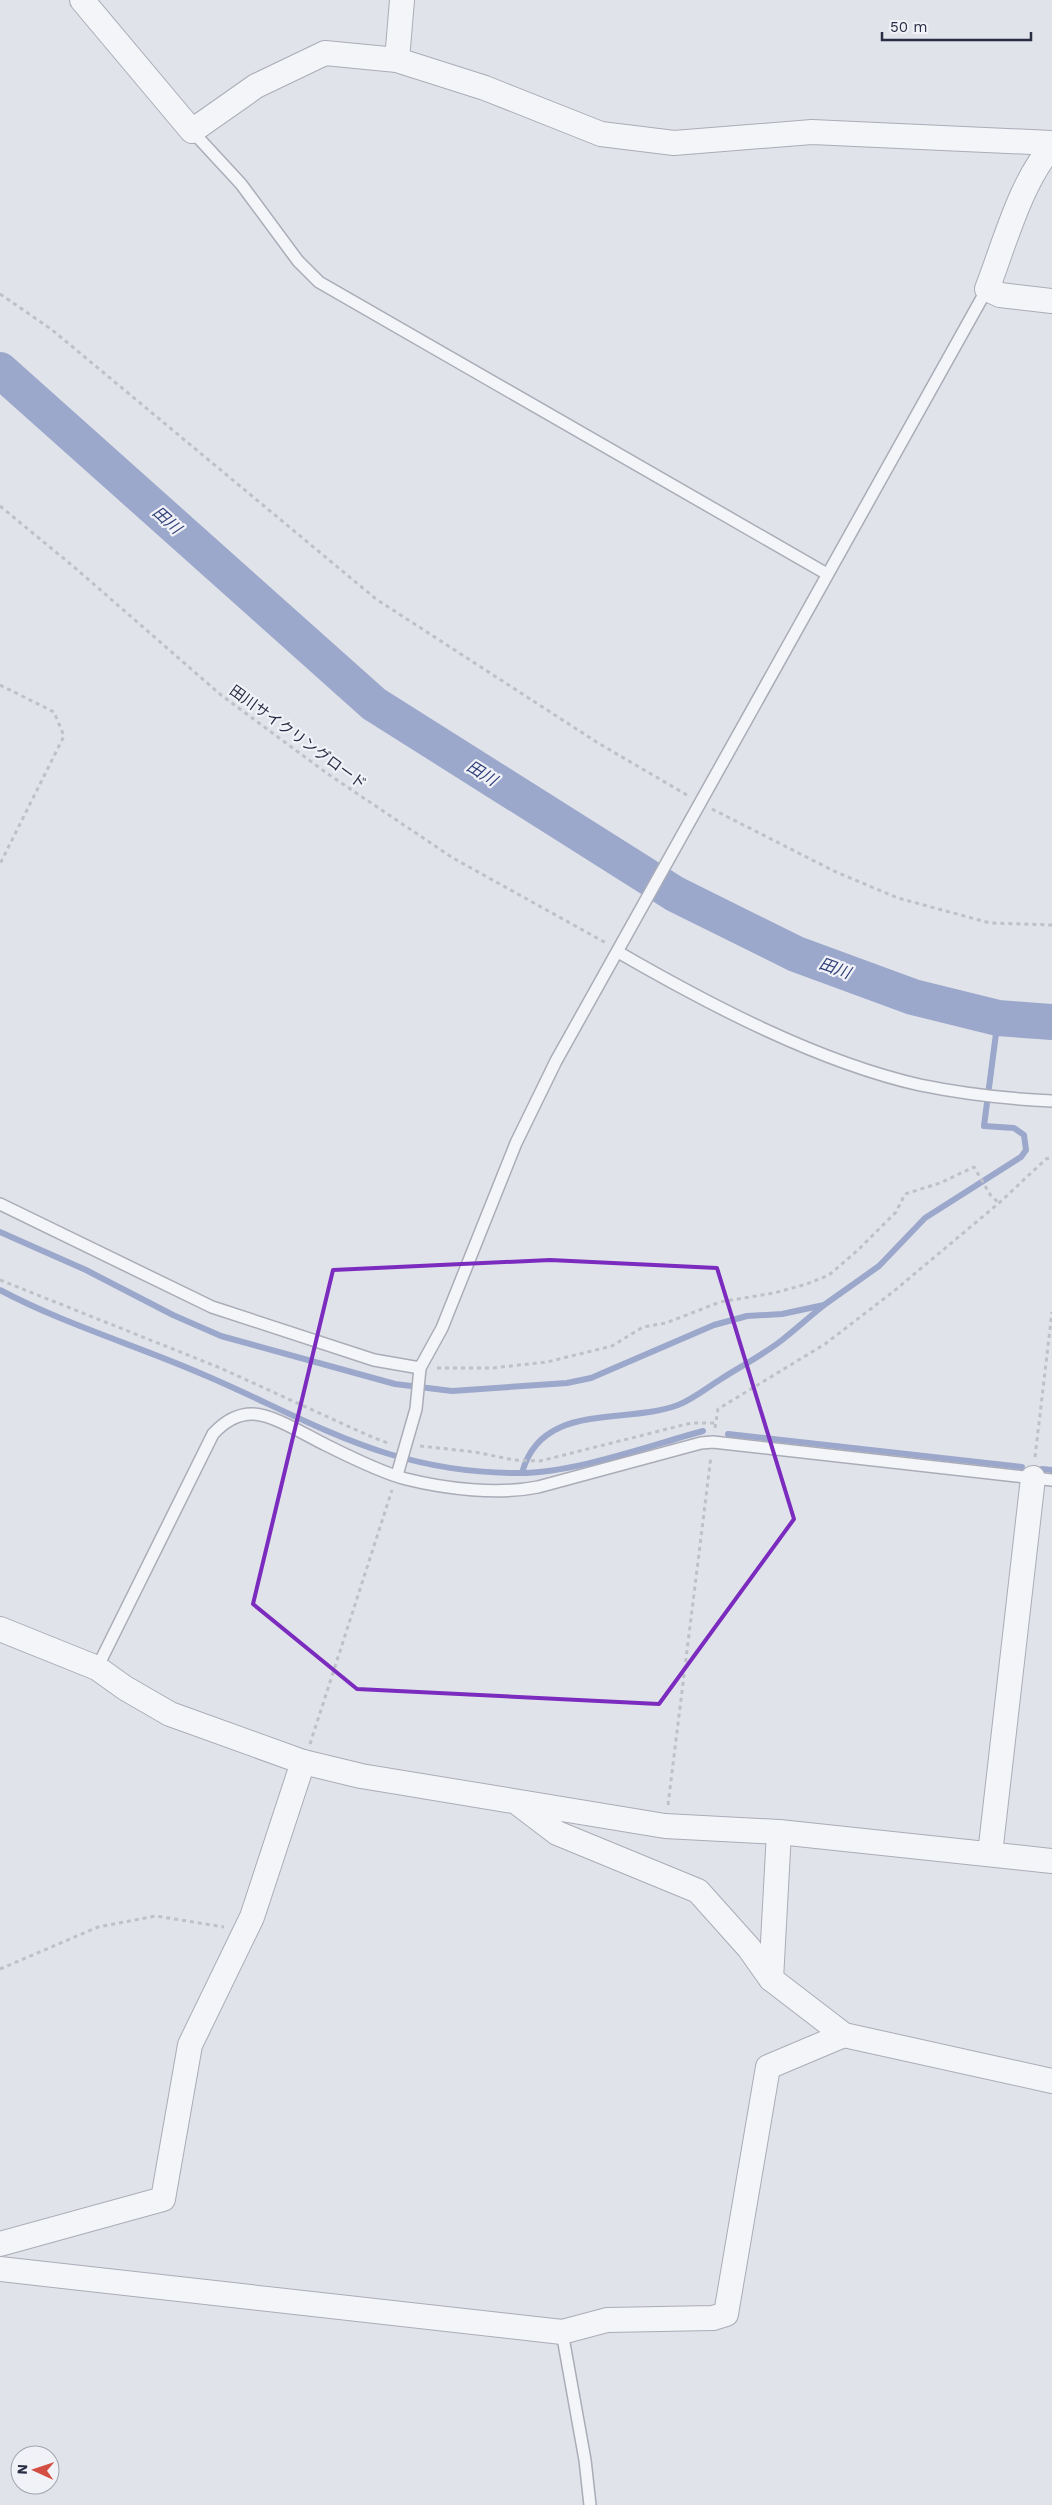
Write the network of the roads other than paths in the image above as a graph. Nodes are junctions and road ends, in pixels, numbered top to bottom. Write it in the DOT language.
graph roads {
  1 [pos="82,0"];
  2 [pos="402,0"];
  3 [pos="397,60"];
  4 [pos="192,131"];
  5 [pos="1052,143"];
  6 [pos="1052,147"];
  7 [pos="987,289"];
  8 [pos="1052,301"];
  9 [pos="827,574"];
  10 [pos="617,948"];
  11 [pos="1052,1101"];
  12 [pos="0,1204"];
  13 [pos="420,1368"];
  14 [pos="397,1475"];
  15 [pos="1042,1479"];
  16 [pos="0,1629"];
  17 [pos="97,1668"];
  18 [pos="303,1762"];
  19 [pos="518,1803"];
  20 [pos="779,1832"];
  21 [pos="990,1854"];
  22 [pos="1052,1861"];
  23 [pos="772,1979"];
  24 [pos="844,2035"];
  25 [pos="1052,2081"];
  26 [pos="0,2244"];
  27 [pos="0,2268"];
  28 [pos="562,2332"];
  29 [pos="590,2505"];
  1 -- 4 [label="street"];
  2 -- 3 [label="street"];
  3 -- 4 [label="street"];
  3 -- 5 [label="street"];
  4 -- 9 [label="lane"];
  6 -- 7 [label="street"];
  7 -- 8 [label="street"];
  7 -- 9 [label="lane"];
  9 -- 10 [label="lane"];
  10 -- 11 [label="lane"];
  10 -- 13 [label="lane"];
  12 -- 13 [label="lane"];
  13 -- 14 [label="lane"];
  14 -- 15 [label="lane"];
  14 -- 17 [label="lane"];
  15 -- 21 [label="street"];
  16 -- 17 [label="street"];
  17 -- 18 [label="street"];
  18 -- 19 [label="street"];
  18 -- 26 [label="street"];
  19 -- 20 [label="street"];
  19 -- 23 [label="street"];
  20 -- 21 [label="street"];
  20 -- 23 [label="street"];
  21 -- 22 [label="street"];
  23 -- 24 [label="street"];
  24 -- 25 [label="street"];
  24 -- 28 [label="street"];
  27 -- 28 [label="street"];
  28 -- 29 [label="lane"];
}
